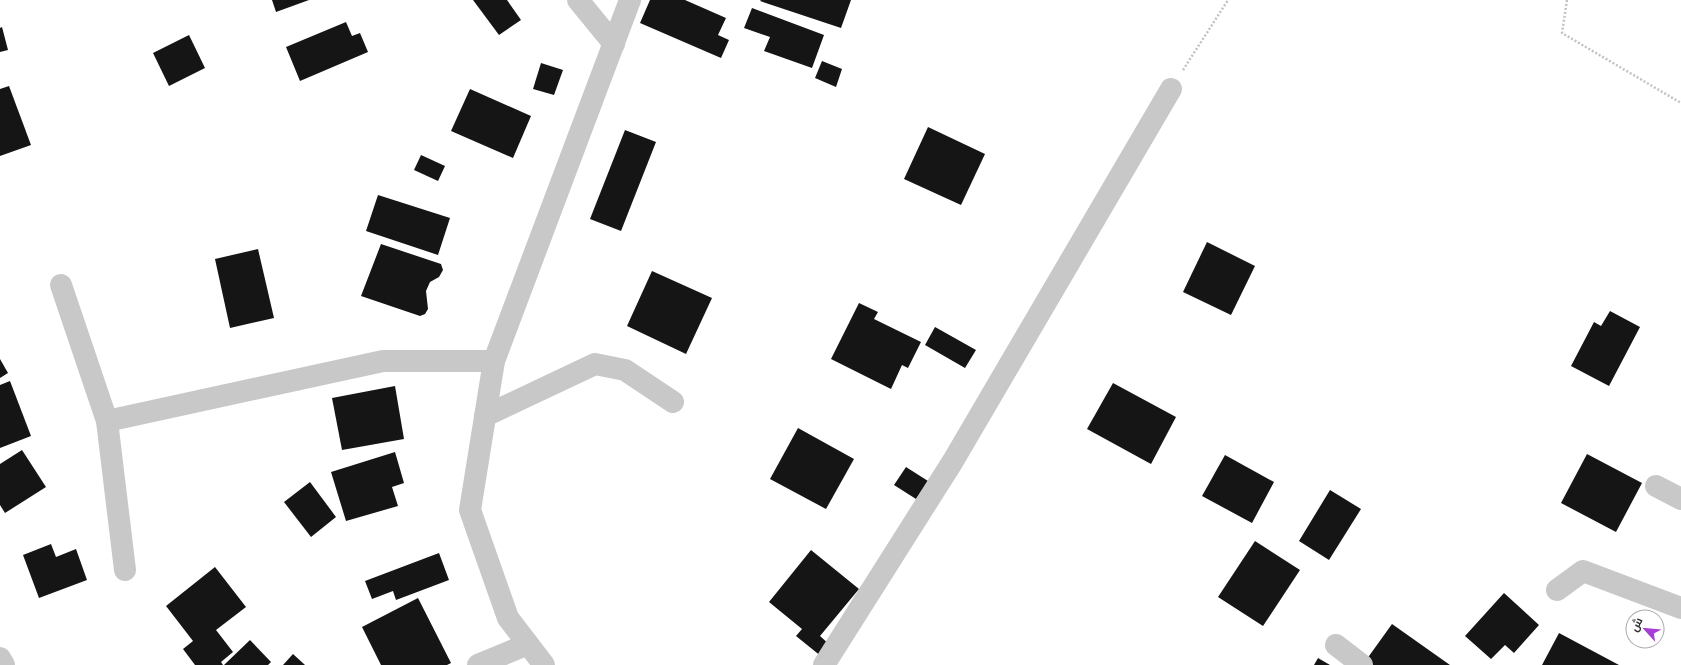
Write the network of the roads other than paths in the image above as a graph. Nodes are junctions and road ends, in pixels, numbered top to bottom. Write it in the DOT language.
graph roads {
  1 [pos="578,0"];
  2 [pos="630,0"];
  3 [pos="614,44"];
  4 [pos="1172,89"];
  5 [pos="61,285"];
  6 [pos="494,361"];
  7 [pos="673,402"];
  8 [pos="485,416"];
  9 [pos="108,421"];
  10 [pos="1656,486"];
  11 [pos="1681,499"];
  12 [pos="125,570"];
  13 [pos="1557,590"];
  14 [pos="1681,608"];
  15 [pos="528,644"];
  16 [pos="1336,644"];
  17 [pos="0,658"];
  18 [pos="4,665"];
  19 [pos="478,665"];
  20 [pos="544,665"];
  21 [pos="824,665"];
  22 [pos="1362,665"];
  1 -- 3 [label="street"];
  2 -- 3 [label="street"];
  3 -- 6 [label="street"];
  4 -- 21 [label="street"];
  5 -- 9 [label="street"];
  6 -- 8 [label="street"];
  6 -- 9 [label="street"];
  7 -- 8 [label="street"];
  8 -- 15 [label="street"];
  9 -- 12 [label="street"];
  10 -- 11 [label="street"];
  13 -- 14 [label="street"];
  15 -- 19 [label="street"];
  15 -- 20 [label="street"];
  16 -- 22 [label="street"];
  17 -- 18 [label="street"];
}
